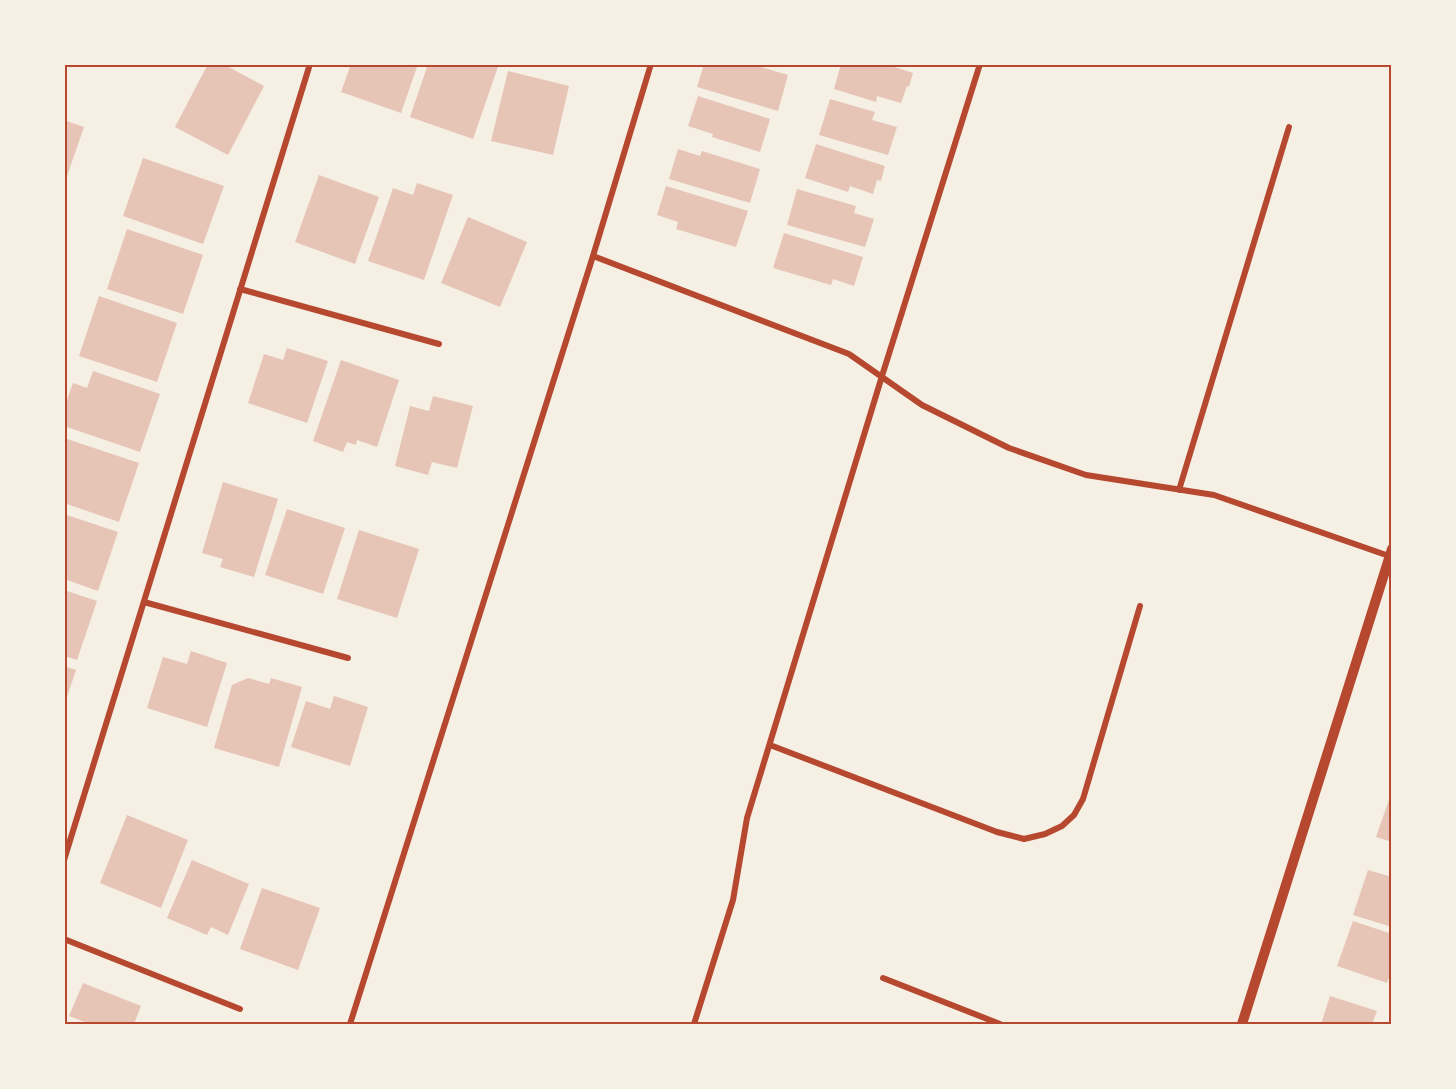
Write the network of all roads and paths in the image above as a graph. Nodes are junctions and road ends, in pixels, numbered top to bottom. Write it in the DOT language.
graph roads {
  1 [pos="310,64"];
  2 [pos="651,64"];
  3 [pos="980,64"];
  4 [pos="1289,127"];
  5 [pos="593,256"];
  6 [pos="240,290"];
  7 [pos="439,345"];
  8 [pos="882,376"];
  9 [pos="1179,490"];
  10 [pos="1390,552"];
  11 [pos="144,602"];
  12 [pos="1140,606"];
  13 [pos="348,658"];
  14 [pos="770,745"];
  15 [pos="64,860"];
  16 [pos="64,939"];
  17 [pos="883,978"];
  18 [pos="240,1009"];
  19 [pos="350,1024"];
  20 [pos="694,1024"];
  21 [pos="1000,1024"];
  22 [pos="1242,1024"];
  1 -- 6 [label="street"];
  2 -- 5 [label="street"];
  3 -- 8 [label="street"];
  4 -- 9 [label="street"];
  5 -- 8 [label="street"];
  5 -- 19 [label="street"];
  6 -- 7 [label="street"];
  6 -- 11 [label="street"];
  8 -- 9 [label="street"];
  8 -- 14 [label="street"];
  9 -- 10 [label="street"];
  10 -- 22 [label="street"];
  11 -- 13 [label="street"];
  11 -- 15 [label="street"];
  12 -- 14 [label="street"];
  14 -- 20 [label="street"];
  16 -- 18 [label="street"];
  17 -- 21 [label="street"];
}
